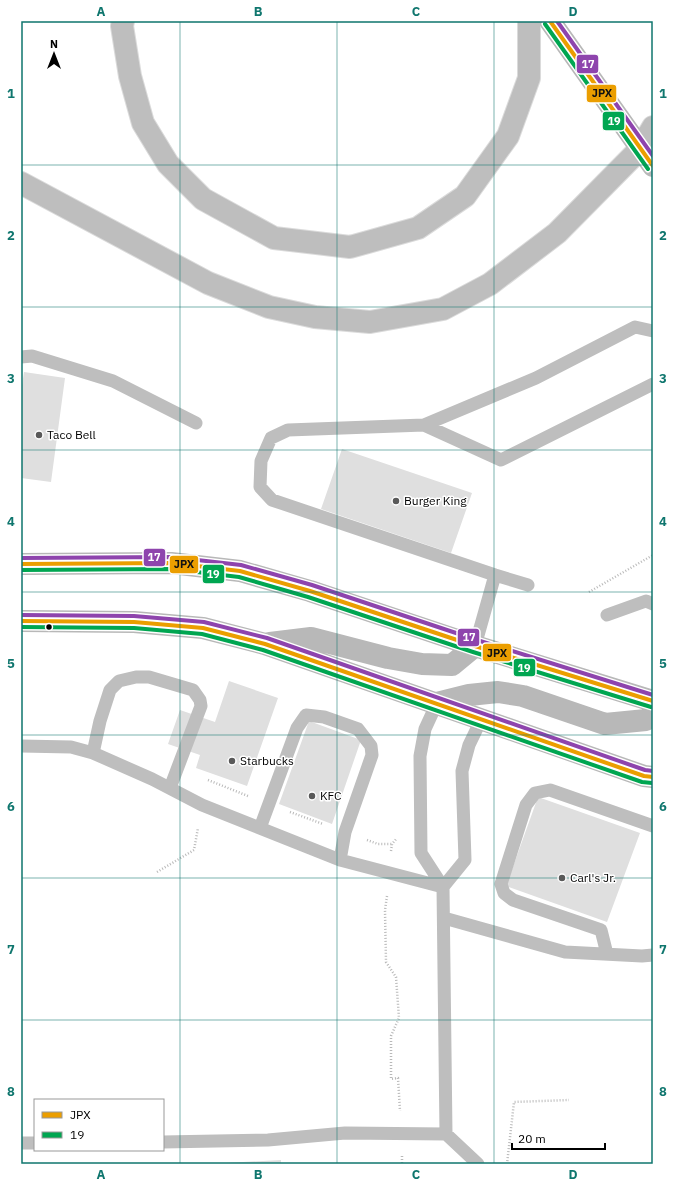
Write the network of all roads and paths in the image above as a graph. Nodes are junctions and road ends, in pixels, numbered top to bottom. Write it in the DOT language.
graph roads {
  1 [pos="123,21"];
  2 [pos="529,21"];
  3 [pos="550,21"];
  4 [pos="653,127"];
  5 [pos="640,149"];
  6 [pos="653,166"];
  7 [pos="21,183"];
  8 [pos="653,331"];
  9 [pos="21,357"];
  10 [pos="653,384"];
  11 [pos="196,423"];
  12 [pos="424,425"];
  13 [pos="653,555"];
  14 [pos="21,564"];
  15 [pos="494,575"];
  16 [pos="528,585"];
  17 [pos="589,592"];
  18 [pos="653,604"];
  19 [pos="607,615"];
  20 [pos="21,621"];
  21 [pos="265,644"];
  22 [pos="475,646"];
  23 [pos="653,701"];
  24 [pos="437,703"];
  25 [pos="653,714"];
  26 [pos="482,720"];
  27 [pos="21,746"];
  28 [pos="93,753"];
  29 [pos="653,777"];
  30 [pos="170,788"];
  31 [pos="653,826"];
  32 [pos="260,828"];
  33 [pos="399,836"];
  34 [pos="340,860"];
  35 [pos="390,874"];
  36 [pos="443,887"];
  37 [pos="444,918"];
  38 [pos="607,954"];
  39 [pos="653,955"];
  40 [pos="570,1100"];
  41 [pos="400,1133"];
  42 [pos="446,1134"];
  43 [pos="164,1142"];
  44 [pos="21,1143"];
  45 [pos="34,1143"];
  46 [pos="402,1164"];
  47 [pos="478,1164"];
  48 [pos="507,1164"];
  1 -- 2 [label="highway"];
  3 -- 5 [label="main road"];
  4 -- 5 [label="highway"];
  5 -- 6 [label="main road"];
  5 -- 7 [label="highway"];
  8 -- 12 [label="lane"];
  9 -- 11 [label="lane"];
  10 -- 12 [label="lane"];
  12 -- 15 [label="lane"];
  13 -- 17 [label="path"];
  14 -- 22 [label="main road"];
  15 -- 16 [label="lane"];
  15 -- 22 [label="lane"];
  18 -- 19 [label="lane"];
  20 -- 21 [label="main road"];
  21 -- 22 [label="main road"];
  21 -- 24 [label="main road"];
  22 -- 23 [label="main road"];
  24 -- 25 [label="main road"];
  24 -- 26 [label="main road"];
  24 -- 36 [label="lane"];
  26 -- 29 [label="main road"];
  26 -- 36 [label="lane"];
  27 -- 28 [label="lane"];
  28 -- 30 [label="lane"];
  28 -- 30 [label="lane"];
  30 -- 32 [label="lane"];
  31 -- 38 [label="lane"];
  32 -- 34 [label="lane"];
  32 -- 34 [label="lane"];
  33 -- 35 [label="path"];
  34 -- 35 [label="lane"];
  35 -- 36 [label="lane"];
  35 -- 41 [label="path"];
  36 -- 37 [label="lane"];
  37 -- 38 [label="lane"];
  37 -- 42 [label="lane"];
  38 -- 39 [label="lane"];
  40 -- 48 [label="path"];
  41 -- 42 [label="lane"];
  41 -- 43 [label="lane"];
  41 -- 46 [label="path"];
  42 -- 47 [label="lane"];
  44 -- 45 [label="lane"];
}
